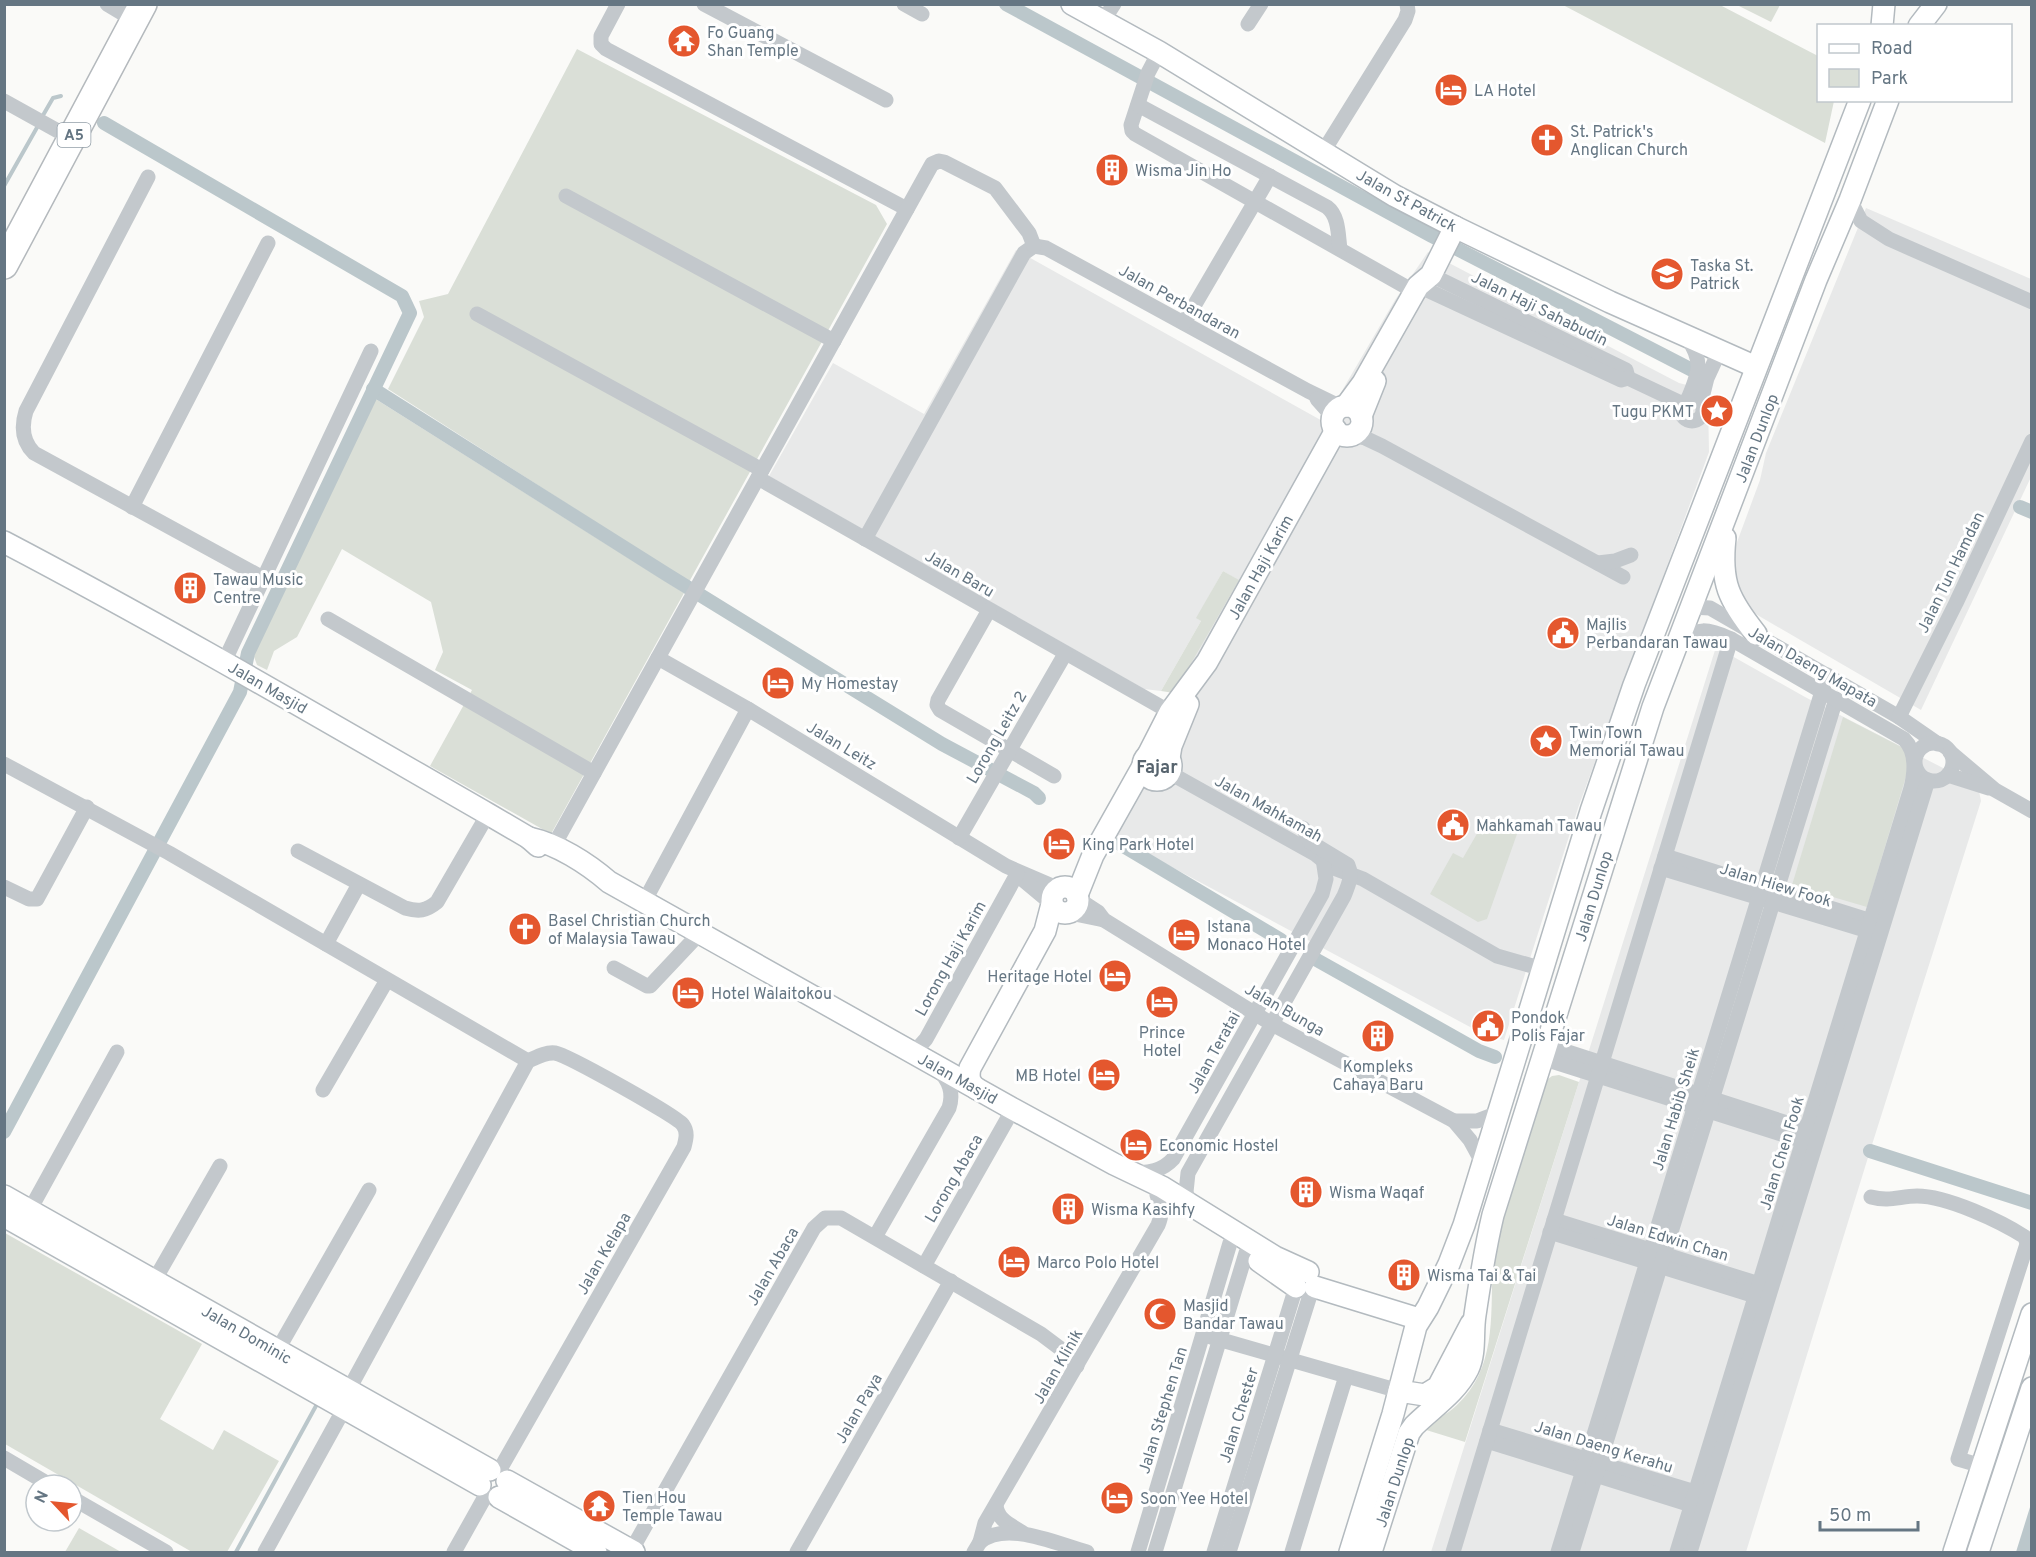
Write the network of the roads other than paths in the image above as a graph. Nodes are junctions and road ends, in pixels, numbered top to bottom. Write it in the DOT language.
graph roads {
  1 [pos="618,4"];
  2 [pos="704,4"];
  3 [pos="904,4"];
  4 [pos="1072,4"];
  5 [pos="1261,4"];
  6 [pos="1407,4"];
  7 [pos="1884,4"];
  8 [pos="1936,4"];
  9 [pos="125,7"];
  10 [pos="1109,13"];
  11 [pos="922,14"];
  12 [pos="1248,24"];
  13 [pos="1882,24"];
  14 [pos="1921,24"];
  15 [pos="1159,52"];
  16 [pos="886,100"];
  17 [pos="4,101"];
  18 [pos="1859,102"];
  19 [pos="1887,102"];
  20 [pos="1138,105"];
  21 [pos="46,124"];
  22 [pos="1323,152"];
  23 [pos="1270,176"];
  24 [pos="148,177"];
  25 [pos="566,196"];
  26 [pos="1850,200"];
  27 [pos="1256,202"];
  28 [pos="907,209"];
  29 [pos="4,231"];
  30 [pos="1449,239"];
  31 [pos="268,243"];
  32 [pos="1034,246"];
  33 [pos="1340,249"];
  34 [pos="4,264"];
  35 [pos="1433,288"];
  36 [pos="2031,302"];
  37 [pos="477,314"];
  38 [pos="1802,318"];
  39 [pos="1184,323"];
  40 [pos="1686,337"];
  41 [pos="834,341"];
  42 [pos="371,351"];
  43 [pos="1719,352"];
  44 [pos="1756,367"];
  45 [pos="1691,402"];
  46 [pos="1347,421"];
  47 [pos="2031,441"];
  48 [pos="760,474"];
  49 [pos="132,507"];
  50 [pos="1728,511"];
  51 [pos="865,539"];
  52 [pos="4,542"];
  53 [pos="1632,555"];
  54 [pos="1598,563"];
  55 [pos="1623,577"];
  56 [pos="264,578"];
  57 [pos="1691,607"];
  58 [pos="989,610"];
  59 [pos="328,619"];
  60 [pos="1756,634"];
  61 [pos="1731,639"];
  62 [pos="1678,643"];
  63 [pos="1065,654"];
  64 [pos="658,658"];
  65 [pos="229,665"];
  66 [pos="1827,675"];
  67 [pos="1634,685"];
  68 [pos="1829,695"];
  69 [pos="748,709"];
  70 [pos="1899,717"];
  71 [pos="1168,727"];
  72 [pos="1944,748"];
  73 [pos="1010,750"];
  74 [pos="4,764"];
  75 [pos="1915,764"];
  76 [pos="1157,767"];
  77 [pos="594,773"];
  78 [pos="1948,775"];
  79 [pos="1054,776"];
  80 [pos="1928,780"];
  81 [pos="1995,790"];
  82 [pos="87,807"];
  83 [pos="2031,811"];
  84 [pos="488,814"];
  85 [pos="1303,828"];
  86 [pos="529,838"];
  87 [pos="959,838"];
  88 [pos="553,847"];
  89 [pos="298,851"];
  90 [pos="1323,860"];
  91 [pos="1663,862"];
  92 [pos="1011,870"];
  93 [pos="1349,879"];
  94 [pos="609,882"];
  95 [pos="359,884"];
  96 [pos="4,887"];
  97 [pos="1768,894"];
  98 [pos="1066,900"];
  99 [pos="644,902"];
  100 [pos="1876,928"];
  101 [pos="699,933"];
  102 [pos="326,944"];
  103 [pos="614,969"];
  104 [pos="1543,969"];
  105 [pos="387,980"];
  106 [pos="1255,1014"];
  107 [pos="1272,1024"];
  108 [pos="907,1050"];
  109 [pos="1544,1051"];
  110 [pos="117,1052"];
  111 [pos="528,1061"];
  112 [pos="936,1066"];
  113 [pos="1600,1069"];
  114 [pos="976,1089"];
  115 [pos="323,1090"];
  116 [pos="1704,1103"];
  117 [pos="1013,1109"];
  118 [pos="1498,1113"];
  119 [pos="1454,1121"];
  120 [pos="1811,1137"];
  121 [pos="1482,1162"];
  122 [pos="1114,1164"];
  123 [pos="220,1166"];
  124 [pos="1134,1172"];
  125 [pos="369,1190"];
  126 [pos="4,1196"];
  127 [pos="1156,1196"];
  128 [pos="1872,1197"];
  129 [pos="1190,1205"];
  130 [pos="19,1217"];
  131 [pos="1552,1226"];
  132 [pos="875,1237"];
  133 [pos="1238,1248"];
  134 [pos="1656,1258"];
  135 [pos="924,1266"];
  136 [pos="154,1281"];
  137 [pos="951,1281"];
  138 [pos="1307,1285"];
  139 [pos="1764,1292"];
  140 [pos="2031,1314"];
  141 [pos="1474,1318"];
  142 [pos="1419,1320"];
  143 [pos="1041,1334"];
  144 [pos="1203,1335"];
  145 [pos="1219,1340"];
  146 [pos="1091,1342"];
  147 [pos="277,1351"];
  148 [pos="1282,1358"];
  149 [pos="1077,1366"];
  150 [pos="1346,1376"];
  151 [pos="2031,1388"];
  152 [pos="1399,1391"];
  153 [pos="346,1400"];
  154 [pos="1488,1435"];
  155 [pos="4,1458"];
  156 [pos="1982,1466"];
  157 [pos="1591,1467"];
  158 [pos="30,1473"];
  159 [pos="494,1483"];
  160 [pos="1700,1501"];
  161 [pos="84,1505"];
  162 [pos="996,1505"];
  163 [pos="1025,1534"];
  164 [pos="977,1547"];
  165 [pos="166,1552"];
  166 [pos="265,1552"];
  167 [pos="454,1552"];
  168 [pos="596,1552"];
  169 [pos="629,1552"];
  170 [pos="797,1552"];
  171 [pos="1087,1552"];
  172 [pos="1138,1552"];
  173 [pos="1155,1552"];
  174 [pos="1214,1552"];
  175 [pos="1229,1552"];
  176 [pos="1292,1552"];
  177 [pos="1350,1552"];
  178 [pos="1371,1552"];
  179 [pos="1453,1552"];
  180 [pos="1558,1552"];
  181 [pos="1572,1552"];
  182 [pos="1677,1552"];
  183 [pos="1690,1552"];
  184 [pos="1954,1552"];
  185 [pos="1978,1552"];
  1 -- 28 [label="street"];
  2 -- 16 [label="street"];
  3 -- 11 [label="street"];
  4 -- 10 [label="street, Jalan St Patrick"];
  5 -- 12 [label="street"];
  6 -- 22 [label="street"];
  7 -- 13 [label="street"];
  8 -- 14 [label="street"];
  9 -- 21 [label="highway, A5"];
  9 -- 34 [label="highway, A5"];
  10 -- 15 [label="street, Jalan St Patrick"];
  15 -- 20 [label="street, Jalan Haji Sahabudin"];
  15 -- 22 [label="street, Jalan St Patrick"];
  17 -- 21 [label="street"];
  18 -- 44 [label="street, Jalan Dunlop"];
  19 -- 26 [label="street, Jalan Dunlop"];
  20 -- 23 [label="street"];
  20 -- 27 [label="street, Jalan Haji Sahabudin"];
  21 -- 29 [label="highway, A5"];
  22 -- 30 [label="street, Jalan St Patrick"];
  23 -- 27 [label="street"];
  23 -- 33 [label="street"];
  24 -- 49 [label="street"];
  25 -- 41 [label="street"];
  26 -- 36 [label="street"];
  26 -- 38 [label="street, Jalan Dunlop"];
  27 -- 33 [label="street, Jalan Haji Sahabudin"];
  27 -- 39 [label="street"];
  28 -- 32 [label="street"];
  28 -- 41 [label="street"];
  30 -- 35 [label="street"];
  30 -- 40 [label="street, Jalan St Patrick"];
  31 -- 49 [label="street"];
  32 -- 39 [label="street, Jalan Perbandaran"];
  32 -- 51 [label="street"];
  33 -- 35 [label="street, Jalan Haji Sahabudin"];
  35 -- 45 [label="street, Jalan Haji Sahabudin"];
  35 -- 46 [label="street"];
  37 -- 48 [label="street, Jalan Baru"];
  38 -- 44 [label="street"];
  38 -- 50 [label="street, Jalan Dunlop"];
  39 -- 46 [label="street, Jalan Perbandaran"];
  40 -- 43 [label="street, Jalan St Patrick"];
  40 -- 45 [label="street"];
  41 -- 48 [label="street"];
  42 -- 56 [label="street"];
  43 -- 44 [label="street, Jalan St Patrick"];
  43 -- 45 [label="street"];
  44 -- 67 [label="street, Jalan Dunlop"];
  46 -- 54 [label="street, Jalan Perbandaran"];
  46 -- 71 [label="street, Jalan Haji Karim"];
  47 -- 70 [label="street, Jalan Tun Hamdan"];
  48 -- 51 [label="street, Jalan Baru"];
  48 -- 64 [label="street"];
  49 -- 56 [label="street"];
  50 -- 57 [label="street, Jalan Dunlop"];
  50 -- 60 [label="street"];
  51 -- 58 [label="street, Jalan Baru"];
  52 -- 65 [label="street, Jalan Masjid"];
  53 -- 54 [label="street"];
  54 -- 55 [label="street, Jalan Perbandaran"];
  56 -- 65 [label="street"];
  57 -- 60 [label="street, Jalan Daeng Mapata"];
  57 -- 62 [label="street, Jalan Dunlop"];
  57 -- 67 [label="street"];
  58 -- 63 [label="street, Jalan Baru"];
  58 -- 73 [label="street"];
  59 -- 77 [label="street"];
  60 -- 66 [label="street, Jalan Daeng Mapata"];
  61 -- 62 [label="street, Jalan Daeng Mapata"];
  61 -- 68 [label="street, Jalan Daeng Mapata"];
  61 -- 91 [label="street"];
  62 -- 109 [label="street, Jalan Dunlop"];
  63 -- 71 [label="street, Jalan Baru"];
  63 -- 73 [label="street, Lorong Leitz 2"];
  64 -- 69 [label="street, Jalan Leitz"];
  64 -- 77 [label="street"];
  65 -- 84 [label="street, Jalan Masjid"];
  66 -- 68 [label="street, Jalan Habib Sheik"];
  66 -- 70 [label="street, Jalan Daeng Mapata"];
  67 -- 104 [label="street, Jalan Dunlop"];
  68 -- 75 [label="street, Jalan Daeng Mapata"];
  68 -- 97 [label="street, Jalan Habib Sheik"];
  69 -- 87 [label="street, Jalan Leitz"];
  69 -- 99 [label="street"];
  70 -- 72 [label="street, Jalan Daeng Mapata"];
  71 -- 76 [label="street, Jalan Haji Karim"];
  72 -- 75 [label="street"];
  72 -- 78 [label="street"];
  72 -- 81 [label="street, Jalan Daeng Mapata"];
  73 -- 79 [label="street"];
  73 -- 87 [label="street, Lorong Leitz 2"];
  74 -- 82 [label="street"];
  75 -- 80 [label="street"];
  75 -- 100 [label="street, Jalan Chen Fook"];
  76 -- 90 [label="street, Jalan Mahkamah"];
  76 -- 98 [label="street"];
  77 -- 88 [label="street"];
  78 -- 80 [label="street"];
  78 -- 81 [label="street"];
  80 -- 100 [label="street, Jalan Chen Fook"];
  81 -- 83 [label="street"];
  82 -- 96 [label="street"];
  82 -- 102 [label="street"];
  84 -- 86 [label="street, Jalan Masjid"];
  84 -- 95 [label="street"];
  85 -- 93 [label="street, Jalan Mahkamah"];
  86 -- 88 [label="street, Jalan Masjid"];
  86 -- 94 [label="street, Jalan Masjid"];
  87 -- 92 [label="street, Jalan Leitz"];
  88 -- 94 [label="street, Jalan Masjid"];
  89 -- 95 [label="street"];
  90 -- 93 [label="street, Jalan Mahkamah"];
  90 -- 106 [label="street, Jalan Teratai"];
  91 -- 97 [label="street, Jalan Hiew Fook"];
  91 -- 113 [label="street"];
  92 -- 98 [label="street, Jalan Bunga"];
  92 -- 108 [label="street, Lorong Haji Karim"];
  93 -- 104 [label="street, Jalan Mahkamah"];
  93 -- 107 [label="street"];
  94 -- 99 [label="street, Jalan Masjid"];
  95 -- 102 [label="street"];
  97 -- 100 [label="street, Jalan Hiew Fook"];
  97 -- 116 [label="street, Jalan Habib Sheik"];
  98 -- 106 [label="street, Jalan Bunga"];
  98 -- 114 [label="street"];
  99 -- 101 [label="street, Jalan Masjid"];
  100 -- 120 [label="street, Jalan Chen Fook"];
  101 -- 103 [label="street"];
  101 -- 108 [label="street, Jalan Masjid"];
  102 -- 105 [label="street"];
  104 -- 118 [label="street, Jalan Dunlop"];
  105 -- 111 [label="street"];
  105 -- 115 [label="street"];
  106 -- 107 [label="street, Jalan Bunga"];
  106 -- 124 [label="street, Jalan Teratai"];
  107 -- 119 [label="street, Jalan Bunga"];
  107 -- 129 [label="street"];
  108 -- 112 [label="street, Jalan Masjid"];
  109 -- 113 [label="street"];
  109 -- 141 [label="street, Jalan Dunlop"];
  110 -- 130 [label="street"];
  111 -- 153 [label="street"];
  111 -- 159 [label="street, Jalan Kelapa"];
  112 -- 114 [label="street, Jalan Masjid"];
  112 -- 132 [label="street"];
  113 -- 116 [label="street"];
  113 -- 131 [label="street"];
  114 -- 117 [label="street, Jalan Masjid"];
  116 -- 120 [label="street"];
  116 -- 134 [label="street, Jalan Habib Sheik"];
  117 -- 122 [label="street, Jalan Masjid"];
  117 -- 135 [label="street, Lorong Abaca"];
  118 -- 119 [label="street"];
  118 -- 121 [label="street, Jalan Dunlop"];
  119 -- 121 [label="street, Jalan Bunga"];
  120 -- 139 [label="street, Jalan Chen Fook"];
  121 -- 142 [label="street, Jalan Dunlop"];
  122 -- 124 [label="street, Jalan Masjid"];
  122 -- 127 [label="street"];
  123 -- 136 [label="street"];
  124 -- 129 [label="street, Jalan Masjid"];
  125 -- 147 [label="street"];
  126 -- 130 [label="street, Jalan Dominic"];
  127 -- 133 [label="street"];
  127 -- 146 [label="street, Jalan Klinik"];
  128 -- 156 [label="street"];
  129 -- 138 [label="street, Jalan Masjid"];
  130 -- 136 [label="street, Jalan Dominic"];
  130 -- 153 [label="street, Jalan Dominic"];
  131 -- 134 [label="street, Jalan Edwin Chan"];
  131 -- 154 [label="street"];
  132 -- 135 [label="street, Jalan Abaca"];
  132 -- 169 [label="street, Jalan Abaca"];
  133 -- 138 [label="street"];
  133 -- 144 [label="street, Jalan Stephen Tan"];
  133 -- 145 [label="street, Jalan Stephen Tan"];
  134 -- 139 [label="street, Jalan Edwin Chan"];
  134 -- 157 [label="street, Jalan Habib Sheik"];
  135 -- 137 [label="street, Jalan Abaca"];
  136 -- 147 [label="street, Jalan Dominic"];
  137 -- 143 [label="street, Jalan Abaca"];
  137 -- 170 [label="street, Jalan Paya"];
  138 -- 142 [label="street, Jalan Masjid"];
  138 -- 148 [label="street, Jalan Chester"];
  139 -- 160 [label="street, Jalan Chen Fook"];
  140 -- 156 [label="street"];
  141 -- 152 [label="street"];
  141 -- 178 [label="street, Jalan Dunlop"];
  142 -- 152 [label="street, Jalan Dunlop"];
  143 -- 146 [label="street"];
  143 -- 149 [label="street"];
  144 -- 145 [label="street"];
  144 -- 172 [label="street, Jalan Stephen Tan"];
  145 -- 148 [label="street"];
  145 -- 173 [label="street, Jalan Stephen Tan"];
  146 -- 149 [label="street, Jalan Klinik"];
  147 -- 153 [label="street, Jalan Dominic"];
  148 -- 150 [label="street"];
  148 -- 174 [label="street, Jalan Chester"];
  148 -- 175 [label="street, Jalan Chester"];
  149 -- 162 [label="street, Jalan Klinik"];
  150 -- 152 [label="street"];
  150 -- 176 [label="street"];
  151 -- 185 [label="street"];
  152 -- 177 [label="street, Jalan Dunlop"];
  153 -- 159 [label="street, Jalan Dominic"];
  153 -- 166 [label="street"];
  154 -- 157 [label="street, Jalan Daeng Kerahu"];
  154 -- 179 [label="street"];
  155 -- 158 [label="street"];
  156 -- 184 [label="street"];
  157 -- 160 [label="street, Jalan Daeng Kerahu"];
  157 -- 180 [label="street, Jalan Habib Sheik"];
  157 -- 181 [label="street, Jalan Habib Sheik"];
  159 -- 167 [label="street, Jalan Kelapa"];
  159 -- 168 [label="street, Jalan Dominic"];
  159 -- 169 [label="street, Jalan Dominic"];
  160 -- 182 [label="street, Jalan Chen Fook"];
  160 -- 183 [label="street, Jalan Chen Fook"];
  161 -- 165 [label="street"];
  162 -- 163 [label="street"];
  162 -- 164 [label="street, Jalan Klinik"];
  163 -- 164 [label="street"];
  163 -- 171 [label="street"];
}
